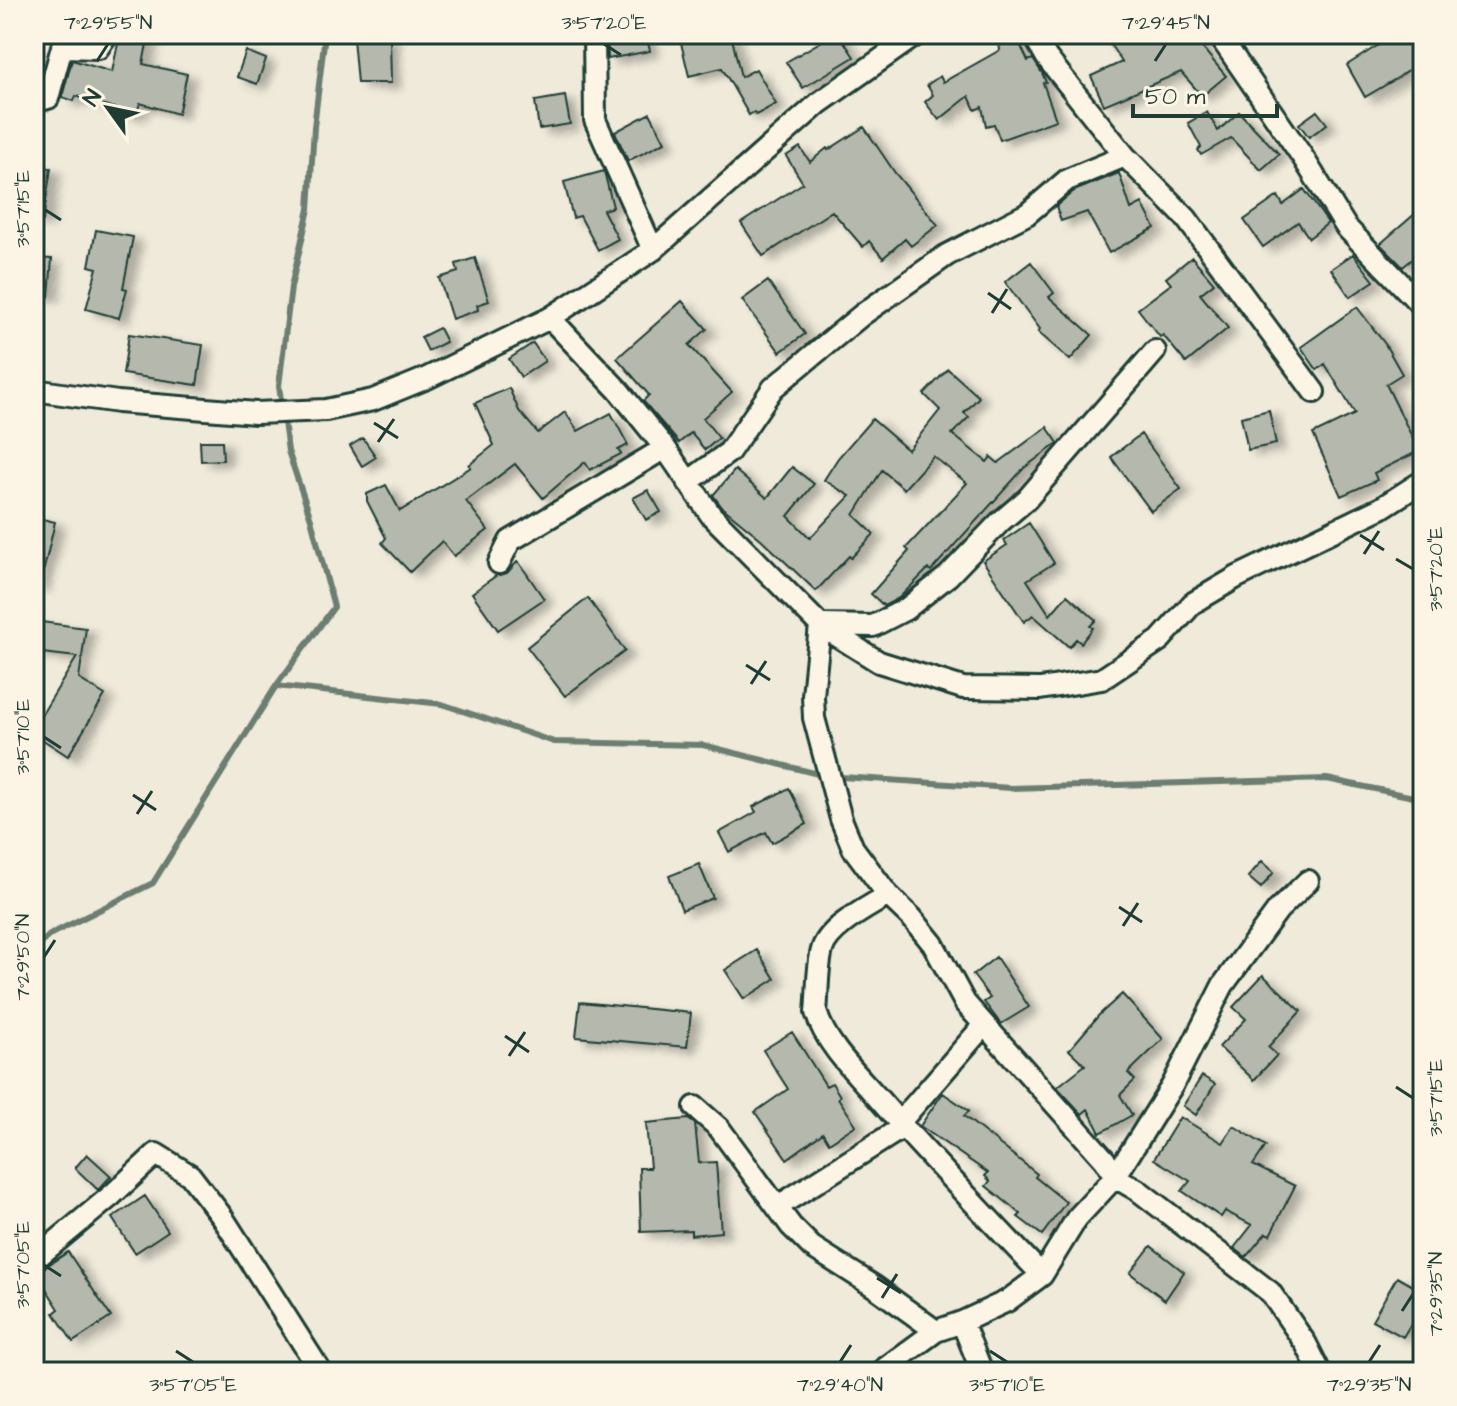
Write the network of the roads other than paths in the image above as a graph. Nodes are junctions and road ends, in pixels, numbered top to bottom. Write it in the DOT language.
graph roads {
  1 [pos="107,34"];
  2 [pos="594,34"];
  3 [pos="1033,34"];
  4 [pos="1218,34"];
  5 [pos="908,36"];
  6 [pos="34,102"];
  7 [pos="1125,156"];
  8 [pos="653,250"];
  9 [pos="1423,307"];
  10 [pos="550,318"];
  11 [pos="1155,351"];
  12 [pos="34,390"];
  13 [pos="1314,392"];
  14 [pos="665,448"];
  15 [pos="1423,481"];
  16 [pos="688,482"];
  17 [pos="499,563"];
  18 [pos="820,625"];
  19 [pos="1308,881"];
  20 [pos="888,895"];
  21 [pos="984,1025"];
  22 [pos="695,1107"];
  23 [pos="901,1125"];
  24 [pos="1115,1177"];
  25 [pos="777,1207"];
  26 [pos="34,1260"];
  27 [pos="1042,1275"];
  28 [pos="962,1322"];
  29 [pos="936,1331"];
  30 [pos="321,1372"];
  31 [pos="880,1372"];
  32 [pos="982,1372"];
  33 [pos="1320,1372"];
  1 -- 6 [label="street"];
  2 -- 8 [label="street"];
  3 -- 7 [label="street"];
  4 -- 9 [label="street"];
  5 -- 8 [label="street"];
  7 -- 13 [label="street"];
  7 -- 16 [label="street"];
  8 -- 10 [label="street"];
  10 -- 12 [label="street"];
  10 -- 14 [label="street"];
  11 -- 18 [label="street"];
  14 -- 16 [label="street"];
  14 -- 17 [label="street"];
  15 -- 18 [label="street"];
  16 -- 18 [label="street"];
  18 -- 20 [label="street"];
  19 -- 24 [label="street"];
  20 -- 21 [label="street"];
  20 -- 23 [label="street"];
  21 -- 23 [label="street"];
  21 -- 24 [label="street"];
  22 -- 25 [label="street"];
  23 -- 25 [label="street"];
  23 -- 27 [label="street"];
  24 -- 27 [label="street"];
  24 -- 33 [label="street"];
  25 -- 29 [label="street"];
  26 -- 30 [label="street"];
  27 -- 28 [label="street"];
  28 -- 29 [label="street"];
  28 -- 32 [label="street"];
  29 -- 31 [label="street"];
}
